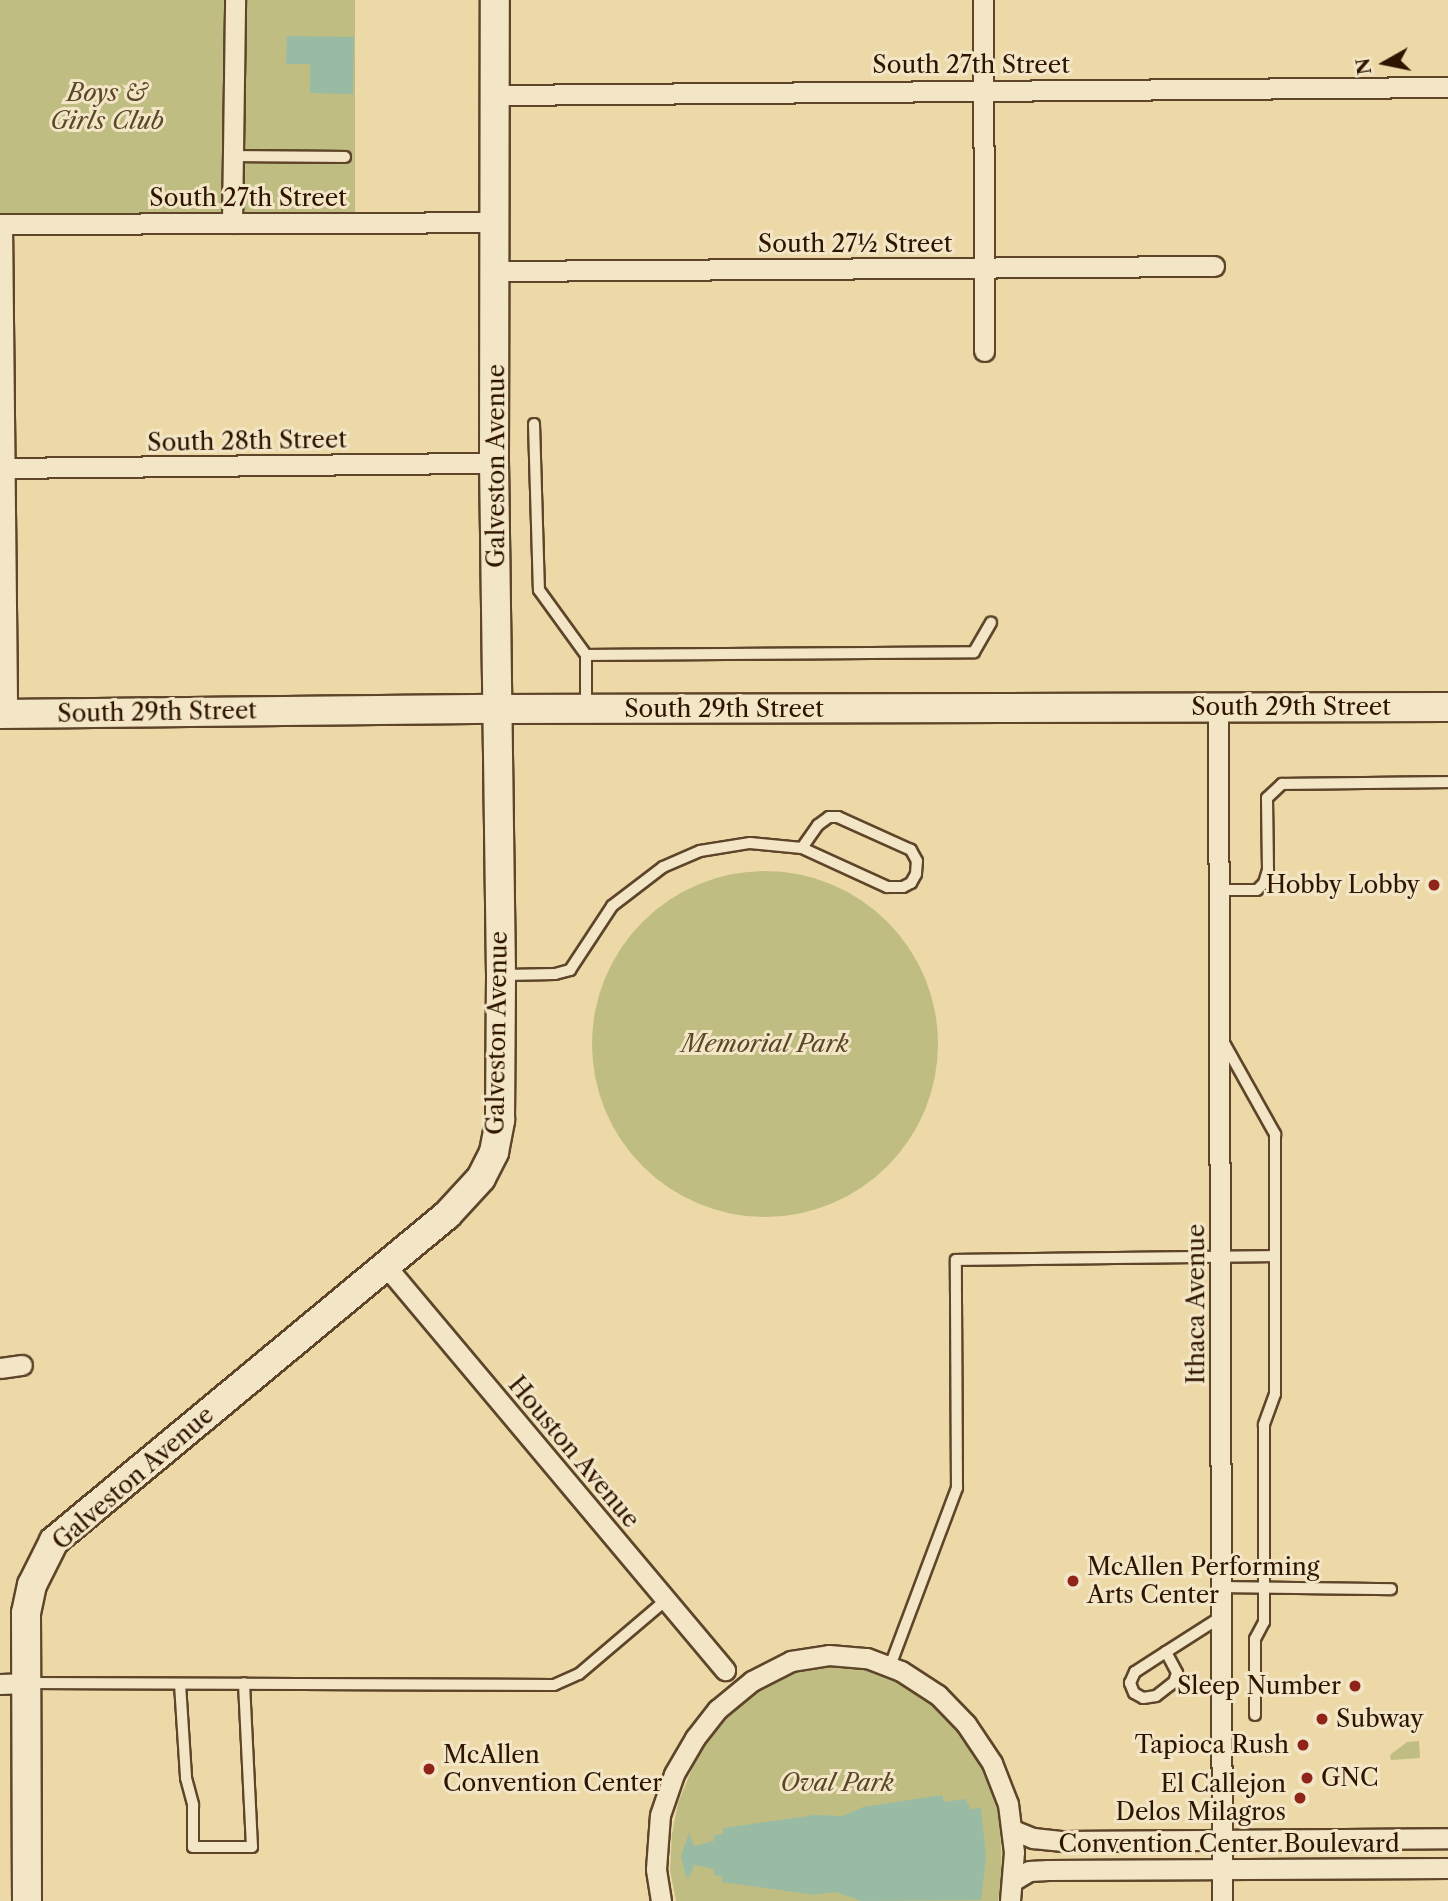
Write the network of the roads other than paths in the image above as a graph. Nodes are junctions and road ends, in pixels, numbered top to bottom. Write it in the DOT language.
graph roads {
  1 [pos="235,0"];
  2 [pos="495,0"];
  3 [pos="983,0"];
  4 [pos="1448,87"];
  5 [pos="983,89"];
  6 [pos="495,95"];
  7 [pos="233,156"];
  8 [pos="345,157"];
  9 [pos="496,222"];
  10 [pos="232,223"];
  11 [pos="1,224"];
  12 [pos="1214,266"];
  13 [pos="986,268"];
  14 [pos="496,271"];
  15 [pos="984,351"];
  16 [pos="534,424"];
  17 [pos="494,463"];
  18 [pos="2,468"];
  19 [pos="990,622"];
  20 [pos="586,655"];
  21 [pos="1448,707"];
  22 [pos="1218,708"];
  23 [pos="499,709"];
  24 [pos="586,710"];
  25 [pos="4,714"];
  26 [pos="1448,782"];
  27 [pos="802,848"];
  28 [pos="1219,890"];
  29 [pos="500,975"];
  30 [pos="1219,1034"];
  31 [pos="1220,1256"];
  32 [pos="1275,1256"];
  33 [pos="385,1265"];
  34 [pos="22,1365"];
  35 [pos="0,1368"];
  36 [pos="1222,1587"];
  37 [pos="1264,1588"];
  38 [pos="1391,1589"];
  39 [pos="666,1600"];
  40 [pos="1222,1616"];
  41 [pos="1166,1652"];
  42 [pos="890,1666"];
  43 [pos="725,1670"];
  44 [pos="763,1674"];
  45 [pos="244,1683"];
  46 [pos="13,1684"];
  47 [pos="180,1684"];
  48 [pos="724,1703"];
  49 [pos="1255,1716"];
  50 [pos="1013,1830"];
  51 [pos="1448,1838"];
  52 [pos="1223,1840"];
  53 [pos="1448,1868"];
  54 [pos="1222,1869"];
  55 [pos="1014,1880"];
  56 [pos="27,1901"];
  57 [pos="661,1901"];
  58 [pos="1010,1901"];
  59 [pos="1222,1901"];
  1 -- 7 [label="street"];
  2 -- 6 [label="street, Galveston Avenue"];
  3 -- 5 [label="street"];
  4 -- 5 [label="street, South 27th Street"];
  5 -- 6 [label="street, South 27th Street"];
  5 -- 13 [label="street"];
  6 -- 9 [label="street, Galveston Avenue"];
  7 -- 8 [label="lane"];
  7 -- 10 [label="street"];
  9 -- 10 [label="street, South 27th Street"];
  9 -- 14 [label="street, Galveston Avenue"];
  10 -- 11 [label="street, South 27th Street"];
  11 -- 18 [label="street"];
  12 -- 13 [label="street, South 27½ Street"];
  13 -- 14 [label="street, South 27½ Street"];
  13 -- 15 [label="street"];
  14 -- 17 [label="street, Galveston Avenue"];
  16 -- 20 [label="lane"];
  17 -- 18 [label="street, South 28th Street"];
  17 -- 23 [label="street, Galveston Avenue"];
  18 -- 25 [label="street"];
  19 -- 20 [label="lane"];
  20 -- 24 [label="lane"];
  21 -- 22 [label="street, South 29th Street"];
  22 -- 24 [label="street, South 29th Street"];
  22 -- 28 [label="street, Ithaca Avenue"];
  23 -- 24 [label="street, South 29th Street"];
  23 -- 25 [label="street, South 29th Street"];
  23 -- 29 [label="street, Galveston Avenue"];
  26 -- 28 [label="lane"];
  27 -- 27 [label="lane"];
  27 -- 29 [label="lane"];
  28 -- 30 [label="street, Ithaca Avenue"];
  29 -- 33 [label="street, Galveston Avenue"];
  30 -- 31 [label="street, Ithaca Avenue"];
  30 -- 32 [label="lane"];
  31 -- 32 [label="lane"];
  31 -- 36 [label="street, Ithaca Avenue"];
  31 -- 42 [label="lane"];
  32 -- 37 [label="lane"];
  33 -- 39 [label="street, Houston Avenue"];
  33 -- 46 [label="street, Galveston Avenue"];
  34 -- 35 [label="street"];
  36 -- 37 [label="lane"];
  36 -- 40 [label="street, Ithaca Avenue"];
  37 -- 38 [label="lane"];
  37 -- 49 [label="lane"];
  39 -- 43 [label="street, Houston Avenue"];
  39 -- 45 [label="lane"];
  40 -- 41 [label="lane"];
  40 -- 52 [label="street, Ithaca Avenue"];
  41 -- 41 [label="lane"];
  42 -- 44 [label="street"];
  42 -- 50 [label="street"];
  43 -- 44 [label="street"];
  43 -- 48 [label="street"];
  44 -- 48 [label="street"];
  45 -- 47 [label="lane"];
  45 -- 47 [label="lane"];
  46 -- 47 [label="lane"];
  46 -- 56 [label="street, Galveston Avenue"];
  48 -- 57 [label="street"];
  50 -- 52 [label="street, Convention Center Boulevard"];
  50 -- 55 [label="street"];
  51 -- 52 [label="street, Convention Center Boulevard"];
  52 -- 54 [label="street, Ithaca Avenue"];
  53 -- 54 [label="street, Convention Center Boulevard"];
  54 -- 55 [label="street, Convention Center Boulevard"];
  54 -- 59 [label="street, Ithaca Avenue"];
  55 -- 58 [label="street"];
}
